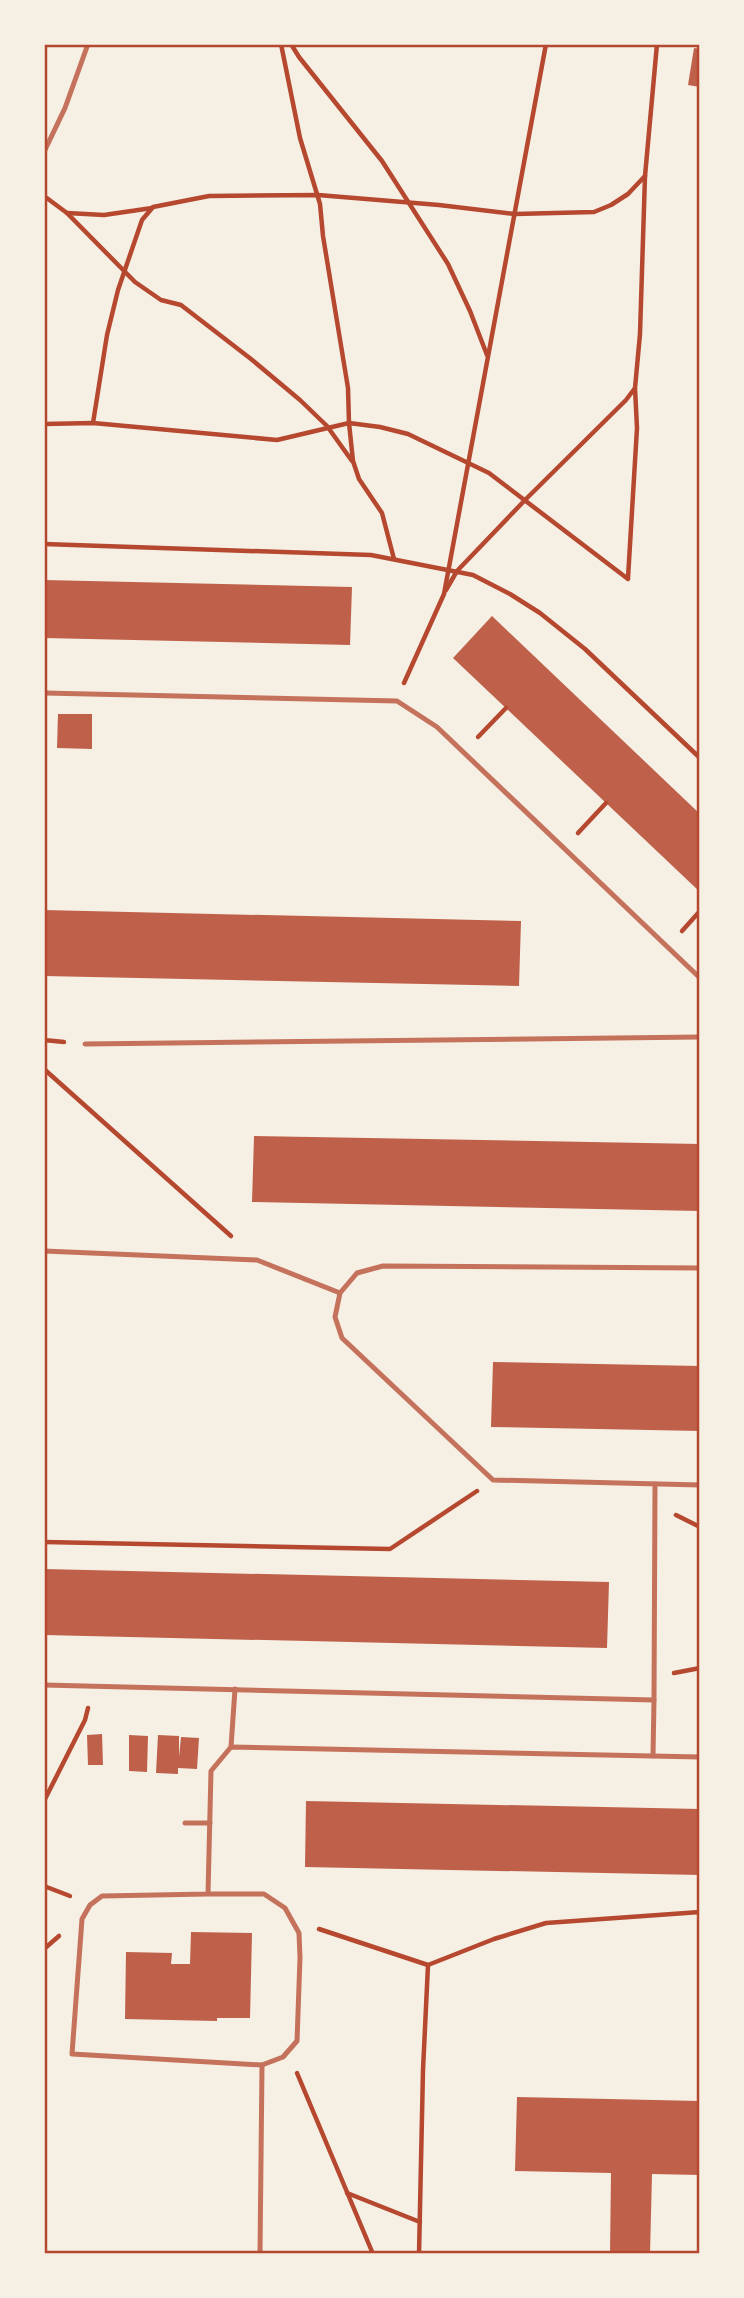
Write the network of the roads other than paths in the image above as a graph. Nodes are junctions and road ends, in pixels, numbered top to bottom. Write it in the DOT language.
graph roads {
  1 [pos="88,44"];
  2 [pos="44,152"];
  3 [pos="44,693"];
  4 [pos="700,978"];
  5 [pos="700,1037"];
  6 [pos="85,1044"];
  7 [pos="44,1251"];
  8 [pos="700,1268"];
  9 [pos="340,1293"];
  10 [pos="655,1484"];
  11 [pos="700,1485"];
  12 [pos="44,1685"];
  13 [pos="235,1689"];
  14 [pos="654,1700"];
  15 [pos="231,1747"];
  16 [pos="653,1756"];
  17 [pos="700,1757"];
  18 [pos="209,1822"];
  19 [pos="185,1823"];
  20 [pos="208,1894"];
  21 [pos="262,2065"];
  22 [pos="260,2254"];
  1 -- 2 [label="lane"];
  3 -- 4 [label="lane"];
  5 -- 6 [label="lane"];
  7 -- 9 [label="lane"];
  8 -- 9 [label="lane"];
  9 -- 10 [label="lane"];
  10 -- 11 [label="lane"];
  10 -- 14 [label="lane"];
  12 -- 13 [label="lane"];
  13 -- 14 [label="lane"];
  13 -- 15 [label="lane"];
  14 -- 16 [label="lane"];
  15 -- 16 [label="lane"];
  15 -- 18 [label="lane"];
  16 -- 17 [label="lane"];
  18 -- 19 [label="lane"];
  18 -- 20 [label="lane"];
  20 -- 21 [label="lane"];
  20 -- 21 [label="lane"];
  21 -- 22 [label="lane"];
}
